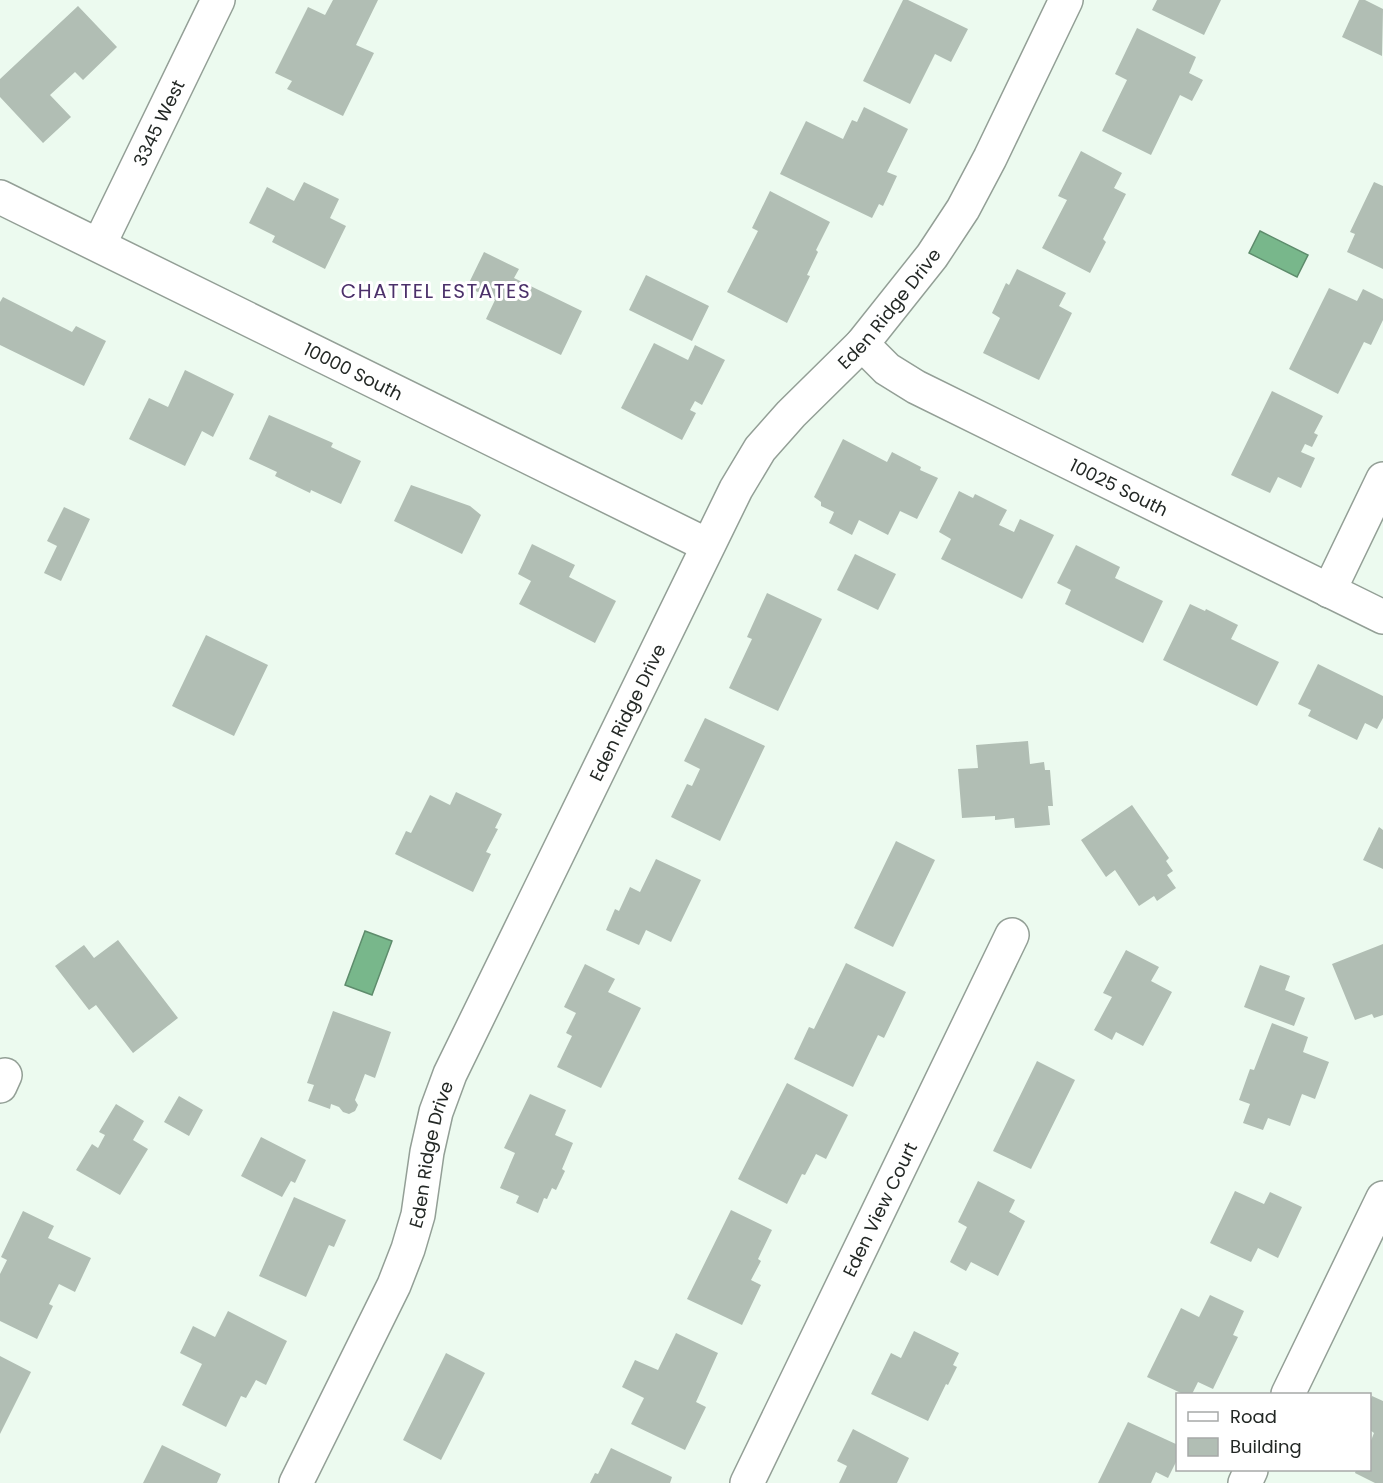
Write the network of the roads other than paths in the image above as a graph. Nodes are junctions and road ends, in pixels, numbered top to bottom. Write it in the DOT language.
graph roads {
  1 [pos="218,0"];
  2 [pos="1066,0"];
  3 [pos="0,197"];
  4 [pos="99,245"];
  5 [pos="862,344"];
  6 [pos="1383,478"];
  7 [pos="707,545"];
  8 [pos="1329,591"];
  9 [pos="1383,617"];
  10 [pos="1012,935"];
  11 [pos="1383,1198"];
  12 [pos="1289,1393"];
  13 [pos="305,1480"];
  14 [pos="747,1483"];
  1 -- 4 [label="street, 3345 West"];
  2 -- 5 [label="street, Eden Ridge Drive"];
  3 -- 4 [label="street, 10000 South"];
  4 -- 7 [label="street, 10000 South"];
  5 -- 7 [label="street, Eden Ridge Drive"];
  5 -- 8 [label="street, 10025 South"];
  6 -- 8 [label="street"];
  7 -- 13 [label="street, Eden Ridge Drive"];
  8 -- 9 [label="street, 10025 South"];
  10 -- 14 [label="street, Eden View Court"];
  11 -- 12 [label="street"];
}
